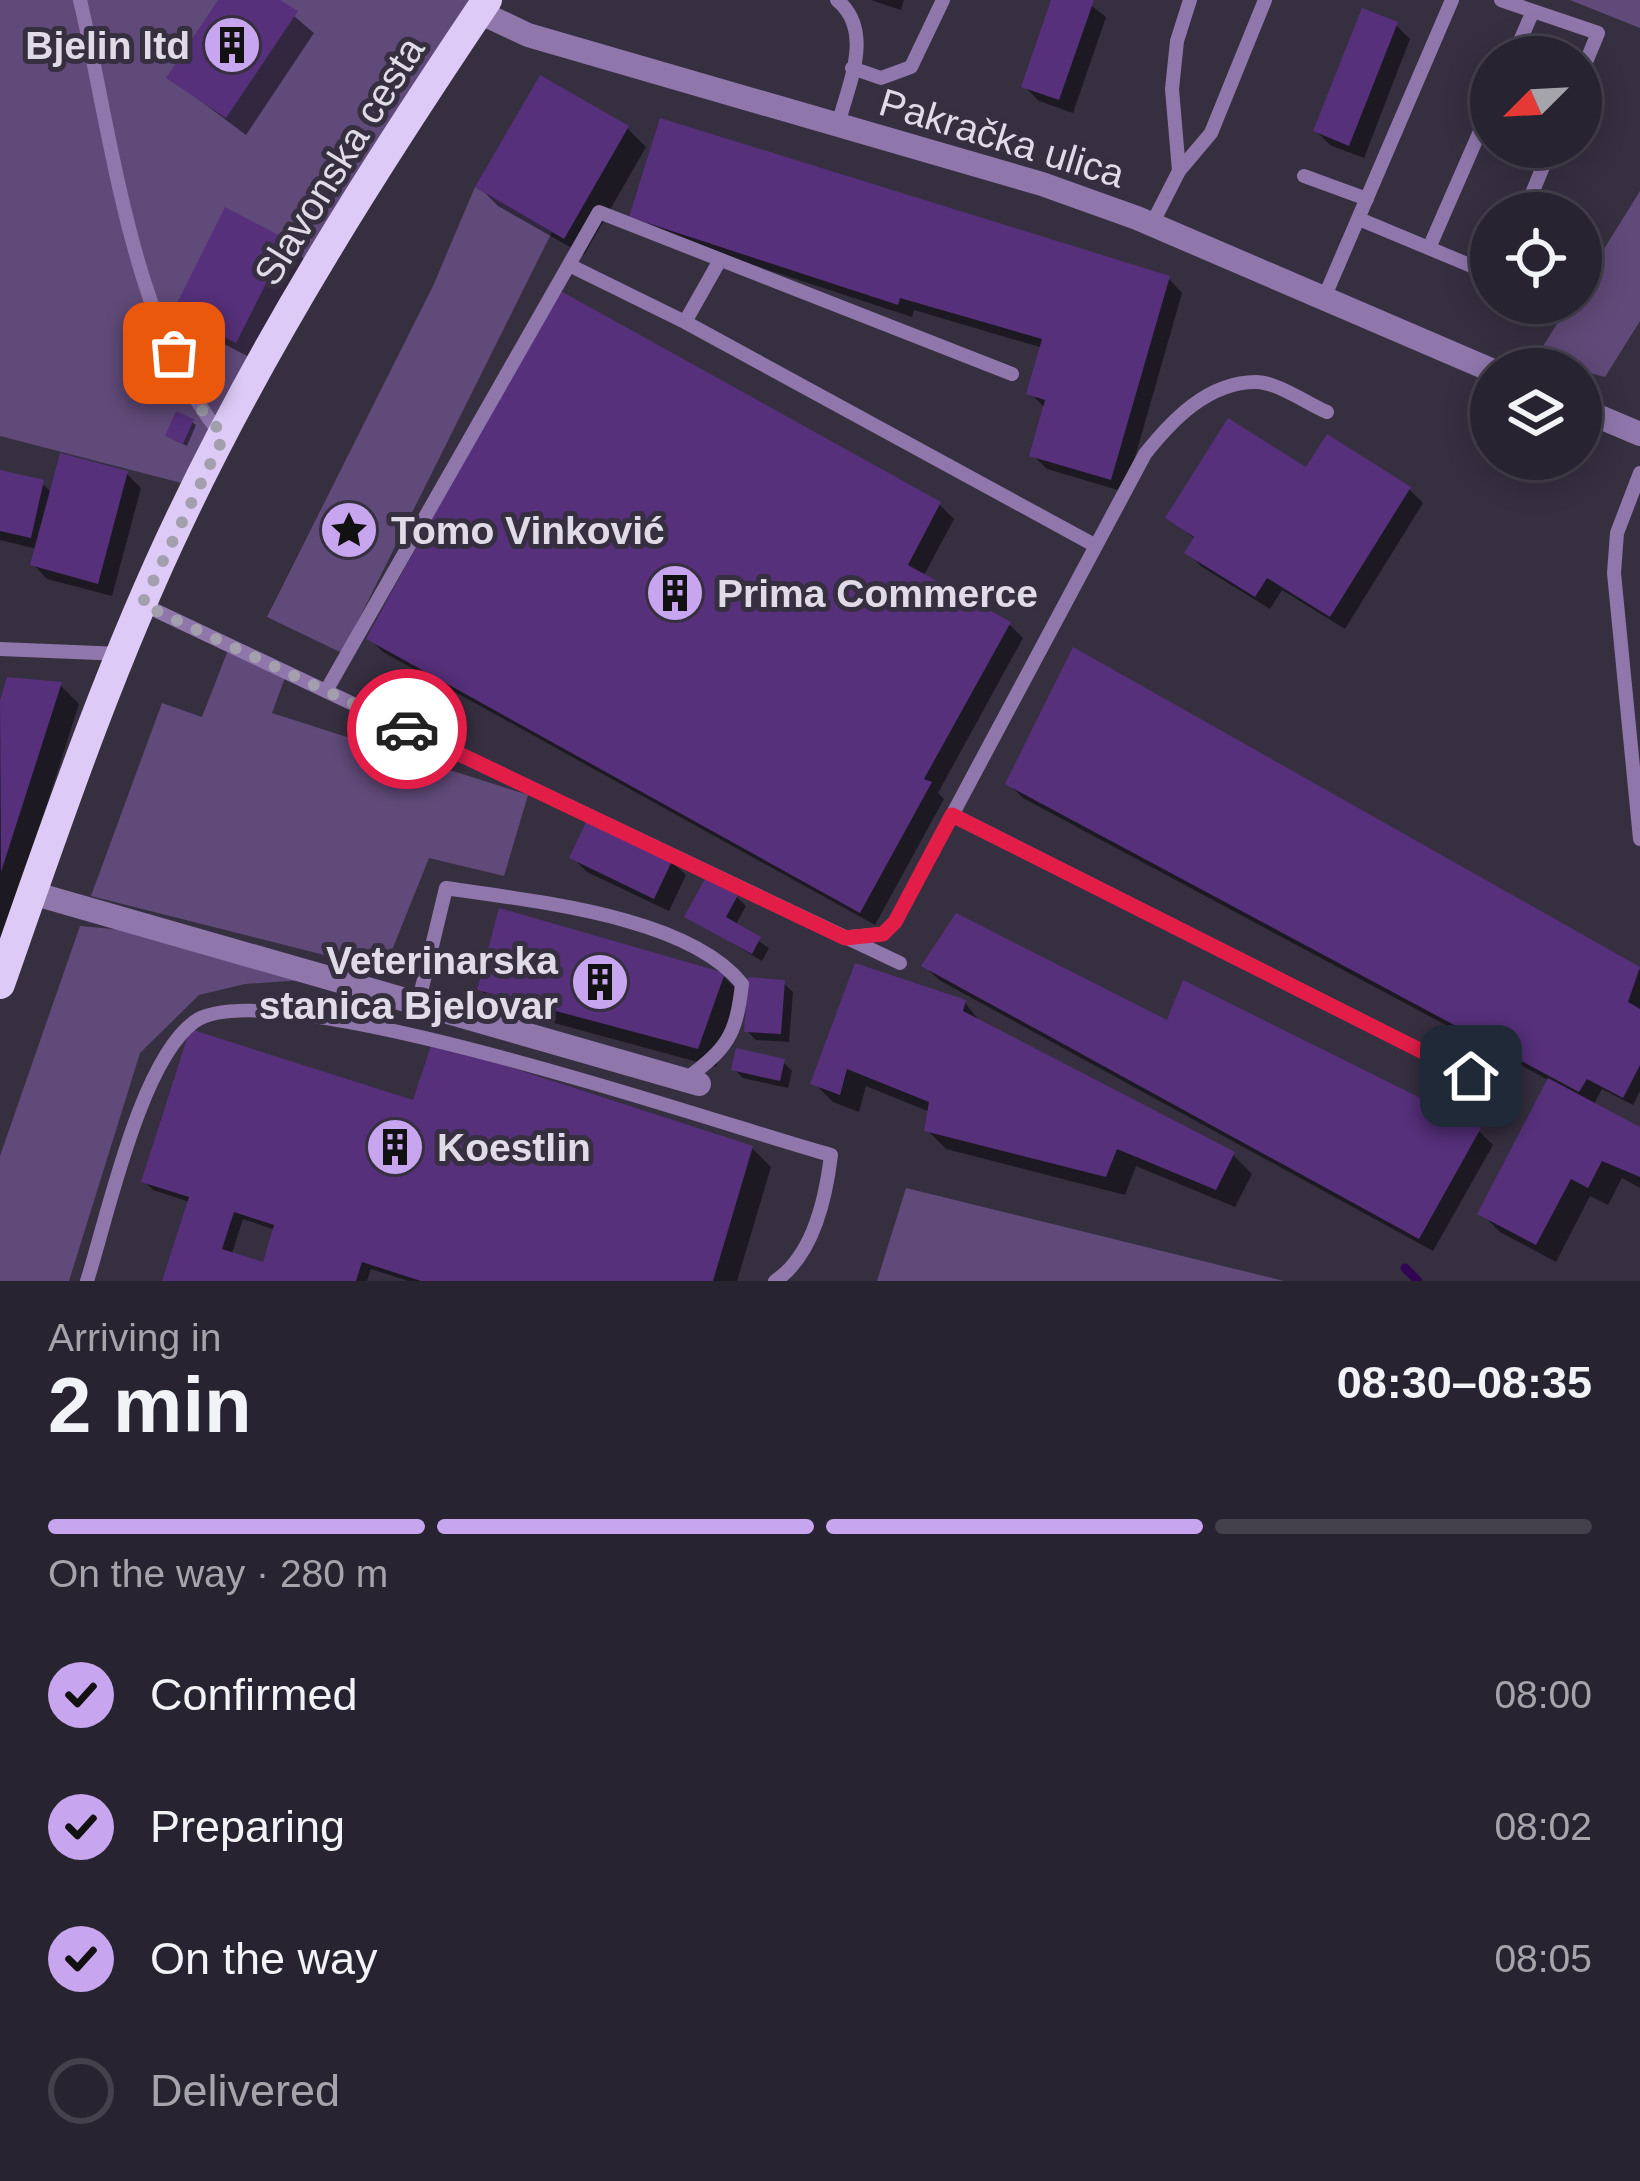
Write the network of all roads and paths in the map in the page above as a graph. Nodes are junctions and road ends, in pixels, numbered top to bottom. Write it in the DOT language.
graph roads {
  1 [pos="80,0"];
  2 [pos="837,0"];
  3 [pos="943,0"];
  4 [pos="1190,0"];
  5 [pos="1265,0"];
  6 [pos="1452,0"];
  7 [pos="1502,0"];
  8 [pos="483,6"];
  9 [pos="1533,11"];
  10 [pos="1522,36"];
  11 [pos="1597,36"];
  12 [pos="852,68"];
  13 [pos="838,125"];
  14 [pos="1470,154"];
  15 [pos="1179,171"];
  16 [pos="1304,176"];
  17 [pos="1367,199"];
  18 [pos="1359,219"];
  19 [pos="1152,224"];
  20 [pos="1429,248"];
  21 [pos="720,260"];
  22 [pos="569,265"];
  23 [pos="1470,265"];
  24 [pos="1324,298"];
  25 [pos="686,322"];
  26 [pos="1470,361"];
  27 [pos="1012,374"];
  28 [pos="1327,412"];
  29 [pos="1602,418"];
  30 [pos="1640,434"];
  31 [pos="224,436"];
  32 [pos="1640,473"];
  33 [pos="1096,546"];
  34 [pos="142,604"];
  35 [pos="0,649"];
  36 [pos="122,654"];
  37 [pos="326,691"];
  38 [pos="952,815"];
  39 [pos="1640,839"];
  40 [pos="32,893"];
  41 [pos="845,938"];
  42 [pos="900,963"];
  43 [pos="0,984"];
  44 [pos="418,1004"];
  45 [pos="692,1082"];
  46 [pos="1511,1096"];
  47 [pos="87,1281"];
  48 [pos="775,1281"];
  1 -- 31 [label="lane"];
  2 -- 12 [label="lane"];
  3 -- 12 [label="lane"];
  4 -- 15 [label="lane"];
  5 -- 15 [label="lane"];
  6 -- 17 [label="lane"];
  7 -- 9 [label="lane"];
  8 -- 13 [label="street, Pakračka ulica"];
  8 -- 31 [label="main road, Slavonska cesta"];
  9 -- 10 [label="lane"];
  9 -- 11 [label="lane"];
  12 -- 13 [label="lane"];
  13 -- 19 [label="street, Pakračka ulica"];
  14 -- 20 [label="lane"];
  15 -- 19 [label="lane"];
  16 -- 17 [label="lane"];
  17 -- 18 [label="lane"];
  18 -- 20 [label="lane"];
  18 -- 24 [label="lane"];
  19 -- 24 [label="street, Pakračka ulica"];
  20 -- 23 [label="lane"];
  21 -- 22 [label="lane"];
  21 -- 25 [label="lane"];
  21 -- 27 [label="lane"];
  22 -- 25 [label="lane"];
  22 -- 37 [label="lane"];
  24 -- 26 [label="street, Pakračka ulica"];
  25 -- 33 [label="lane"];
  28 -- 33 [label="lane"];
  29 -- 30 [label="street"];
  31 -- 34 [label="main road, Slavonska cesta"];
  32 -- 39 [label="lane"];
  33 -- 38 [label="lane"];
  34 -- 36 [label="main road, Slavonska cesta"];
  34 -- 37 [label="lane"];
  35 -- 36 [label="lane"];
  36 -- 40 [label="main road, Slavonska cesta"];
  37 -- 41 [label="lane"];
  38 -- 41 [label="lane"];
  38 -- 46 [label="lane"];
  40 -- 43 [label="main road, Slavonska cesta"];
  40 -- 44 [label="street"];
  41 -- 42 [label="lane"];
  44 -- 45 [label="street"];
  44 -- 45 [label="lane"];
  47 -- 48 [label="lane"];
}
